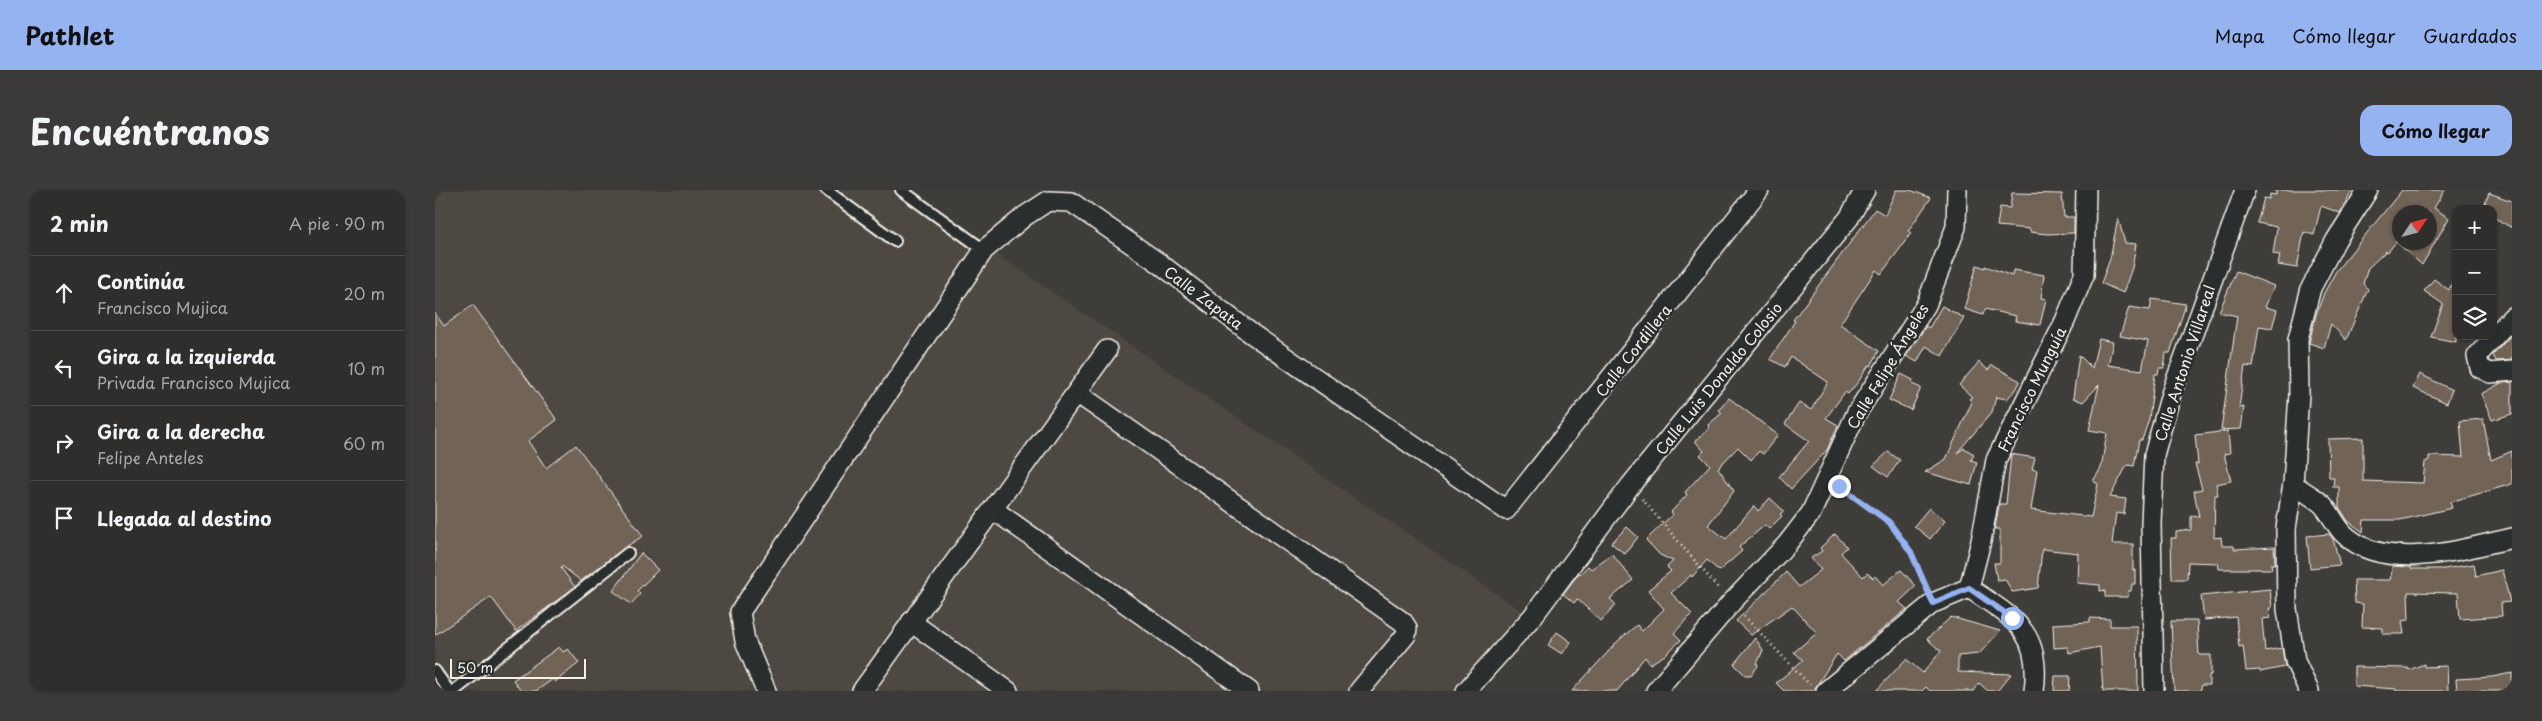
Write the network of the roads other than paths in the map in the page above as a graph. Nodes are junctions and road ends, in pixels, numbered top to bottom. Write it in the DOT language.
graph roads {
  1 [pos="826,190"];
  2 [pos="901,190"];
  3 [pos="1759,190"];
  4 [pos="1957,190"];
  5 [pos="2086,190"];
  6 [pos="2245,190"];
  7 [pos="2368,190"];
  8 [pos="1861,191"];
  9 [pos="895,241"];
  10 [pos="984,250"];
  11 [pos="2512,317"];
  12 [pos="1107,350"];
  13 [pos="2512,371"];
  14 [pos="1077,393"];
  15 [pos="2293,484"];
  16 [pos="994,510"];
  17 [pos="1506,510"];
  18 [pos="2512,538"];
  19 [pos="628,553"];
  20 [pos="1969,588"];
  21 [pos="911,622"];
  22 [pos="435,671"];
  23 [pos="449,691"];
  24 [pos="454,691"];
  25 [pos="766,691"];
  26 [pos="862,691"];
  27 [pos="1008,691"];
  28 [pos="1249,691"];
  29 [pos="1359,691"];
  30 [pos="1466,691"];
  31 [pos="1656,691"];
  32 [pos="1826,691"];
  33 [pos="2034,691"];
  34 [pos="2154,691"];
  35 [pos="2309,691"];
  1 -- 9 [label="lane"];
  2 -- 10 [label="lane"];
  3 -- 17 [label="street, Calle Cordillera"];
  4 -- 31 [label="street, Calle Felipe Ángeles"];
  5 -- 20 [label="street, Francisco Munguía"];
  6 -- 34 [label="street, Calle Antonio Villareal"];
  7 -- 15 [label="street"];
  8 -- 30 [label="street, Calle Luis Donaldo Colosio"];
  10 -- 17 [label="street, Calle Zapata"];
  10 -- 25 [label="street, Calle Zapata"];
  11 -- 13 [label="street"];
  12 -- 14 [label="street"];
  14 -- 16 [label="street"];
  14 -- 29 [label="street"];
  15 -- 18 [label="street"];
  15 -- 35 [label="street"];
  16 -- 21 [label="street"];
  16 -- 28 [label="street"];
  19 -- 24 [label="lane"];
  20 -- 32 [label="street"];
  20 -- 33 [label="street"];
  21 -- 26 [label="street"];
  21 -- 27 [label="street"];
  22 -- 23 [label="lane"];
}
